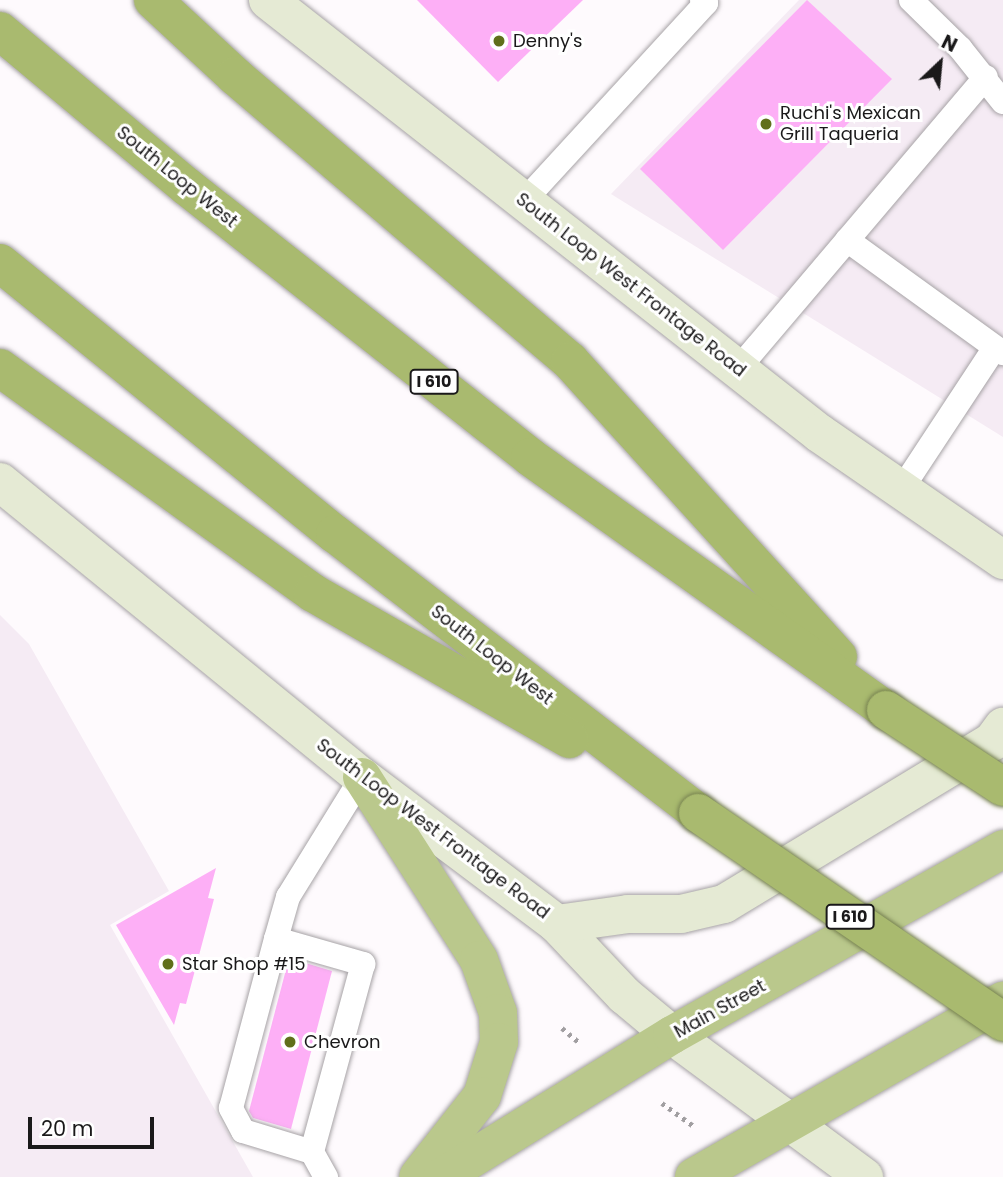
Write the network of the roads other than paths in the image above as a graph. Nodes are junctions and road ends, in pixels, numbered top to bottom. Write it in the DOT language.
graph roads {
  1 [pos="153,0"];
  2 [pos="268,0"];
  3 [pos="702,0"];
  4 [pos="911,0"];
  5 [pos="0,31"];
  6 [pos="986,77"];
  7 [pos="1003,102"];
  8 [pos="524,201"];
  9 [pos="847,240"];
  10 [pos="0,263"];
  11 [pos="999,351"];
  12 [pos="0,368"];
  13 [pos="738,369"];
  14 [pos="0,482"];
  15 [pos="901,490"];
  16 [pos="1003,560"];
  17 [pos="886,710"];
  18 [pos="1003,727"];
  19 [pos="362,777"];
  20 [pos="1003,787"];
  21 [pos="698,813"];
  22 [pos="1003,849"];
  23 [pos="557,924"];
  24 [pos="276,939"];
  25 [pos="1003,1001"];
  26 [pos="1003,1022"];
  27 [pos="672,1035"];
  28 [pos="788,1123"];
  29 [pos="312,1152"];
  30 [pos="326,1177"];
  31 [pos="418,1177"];
  32 [pos="442,1177"];
  33 [pos="694,1177"];
  34 [pos="864,1177"];
  1 -- 17 [label="highway"];
  2 -- 8 [label="main road, South Loop West Frontage Road"];
  3 -- 8 [label="lane"];
  4 -- 6 [label="lane"];
  5 -- 17 [label="highway, South Loop West / I 610"];
  6 -- 7 [label="lane"];
  6 -- 9 [label="lane"];
  8 -- 13 [label="main road, South Loop West Frontage Road"];
  9 -- 11 [label="lane"];
  9 -- 13 [label="lane"];
  10 -- 21 [label="highway, South Loop West / I 610"];
  11 -- 15 [label="lane"];
  12 -- 21 [label="highway"];
  13 -- 15 [label="main road, South Loop West Frontage Road"];
  14 -- 19 [label="main road, South Loop West Frontage Road"];
  15 -- 16 [label="main road, South Loop West Frontage Road"];
  17 -- 20 [label="highway, South Loop West / I 610, bridge"];
  18 -- 23 [label="main road"];
  19 -- 23 [label="main road, South Loop West Frontage Road"];
  19 -- 24 [label="lane"];
  19 -- 31 [label="highway"];
  21 -- 26 [label="highway, South Loop West / I 610, bridge"];
  22 -- 27 [label="highway, Main Street"];
  23 -- 27 [label="main road, South Loop West Frontage Road"];
  24 -- 29 [label="lane"];
  24 -- 29 [label="lane"];
  25 -- 28 [label="highway"];
  27 -- 28 [label="main road, South Loop West Frontage Road"];
  27 -- 32 [label="highway, Main Street"];
  28 -- 33 [label="highway"];
  28 -- 34 [label="main road, South Loop West Frontage Road"];
  29 -- 30 [label="lane"];
}
